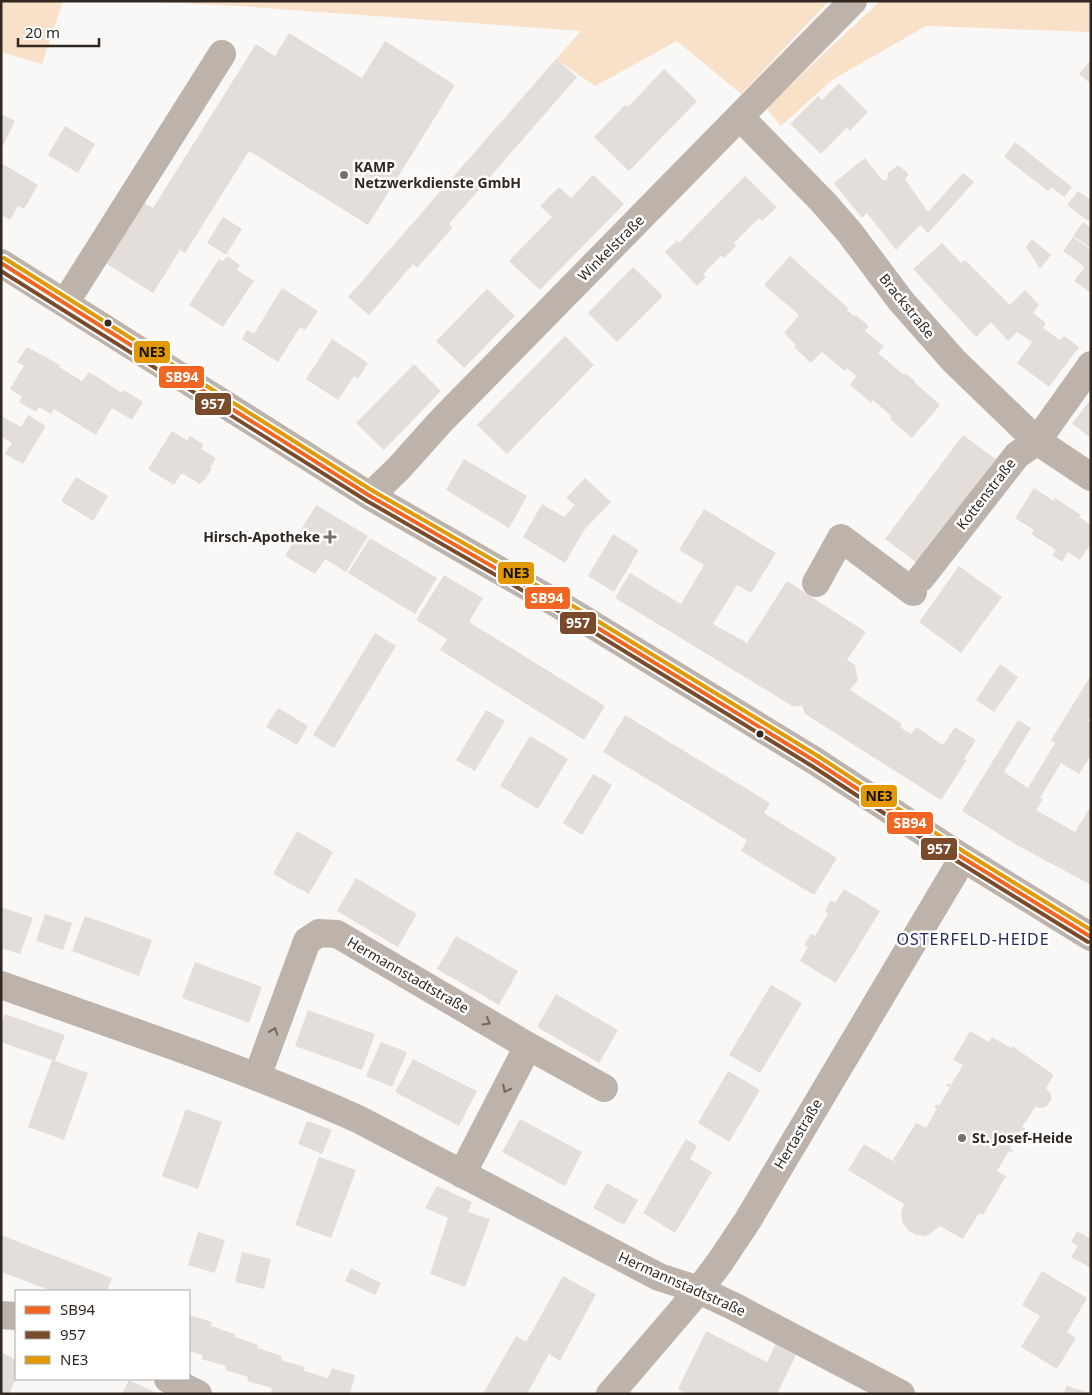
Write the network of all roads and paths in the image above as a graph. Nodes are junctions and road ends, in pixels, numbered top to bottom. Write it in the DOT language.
graph roads {
  1 [pos="853,1"];
  2 [pos="222,54"];
  3 [pos="740,117"];
  4 [pos="1,263"];
  5 [pos="65,303"];
  6 [pos="1091,365"];
  7 [pos="1037,441"];
  8 [pos="1091,477"];
  9 [pos="370,496"];
  10 [pos="816,583"];
  11 [pos="963,858"];
  12 [pos="1090,935"];
  13 [pos="1,985"];
  14 [pos="528,1046"];
  15 [pos="257,1077"];
  16 [pos="604,1088"];
  17 [pos="462,1174"];
  18 [pos="699,1290"];
  19 [pos="1,1315"];
  20 [pos="15,1316"];
  21 [pos="170,1380"];
  22 [pos="198,1394"];
  23 [pos="610,1394"];
  24 [pos="901,1394"];
  1 -- 3 [label="street, Winkelstraße"];
  2 -- 5 [label="street"];
  3 -- 7 [label="street, Brackstraße"];
  3 -- 9 [label="street, Winkelstraße"];
  4 -- 5 [label="street"];
  5 -- 9 [label="street"];
  6 -- 7 [label="street, Kottenstraße"];
  7 -- 8 [label="street, Brackstraße"];
  7 -- 10 [label="street, Kottenstraße"];
  9 -- 11 [label="street"];
  11 -- 12 [label="street"];
  11 -- 18 [label="street, Hertastraße"];
  13 -- 15 [label="street, Hermannstadtstraße"];
  15 -- 14 [label="street, Hermannstadtstraße, one-way"];
  14 -- 16 [label="street, Hermannstadtstraße"];
  14 -- 17 [label="street, one-way"];
  15 -- 17 [label="street, Hermannstadtstraße"];
  17 -- 18 [label="street, Hermannstadtstraße"];
  18 -- 23 [label="street, Hertastraße"];
  18 -- 24 [label="street, Hermannstadtstraße"];
  19 -- 20 [label="street"];
  21 -- 22 [label="street"];
}
